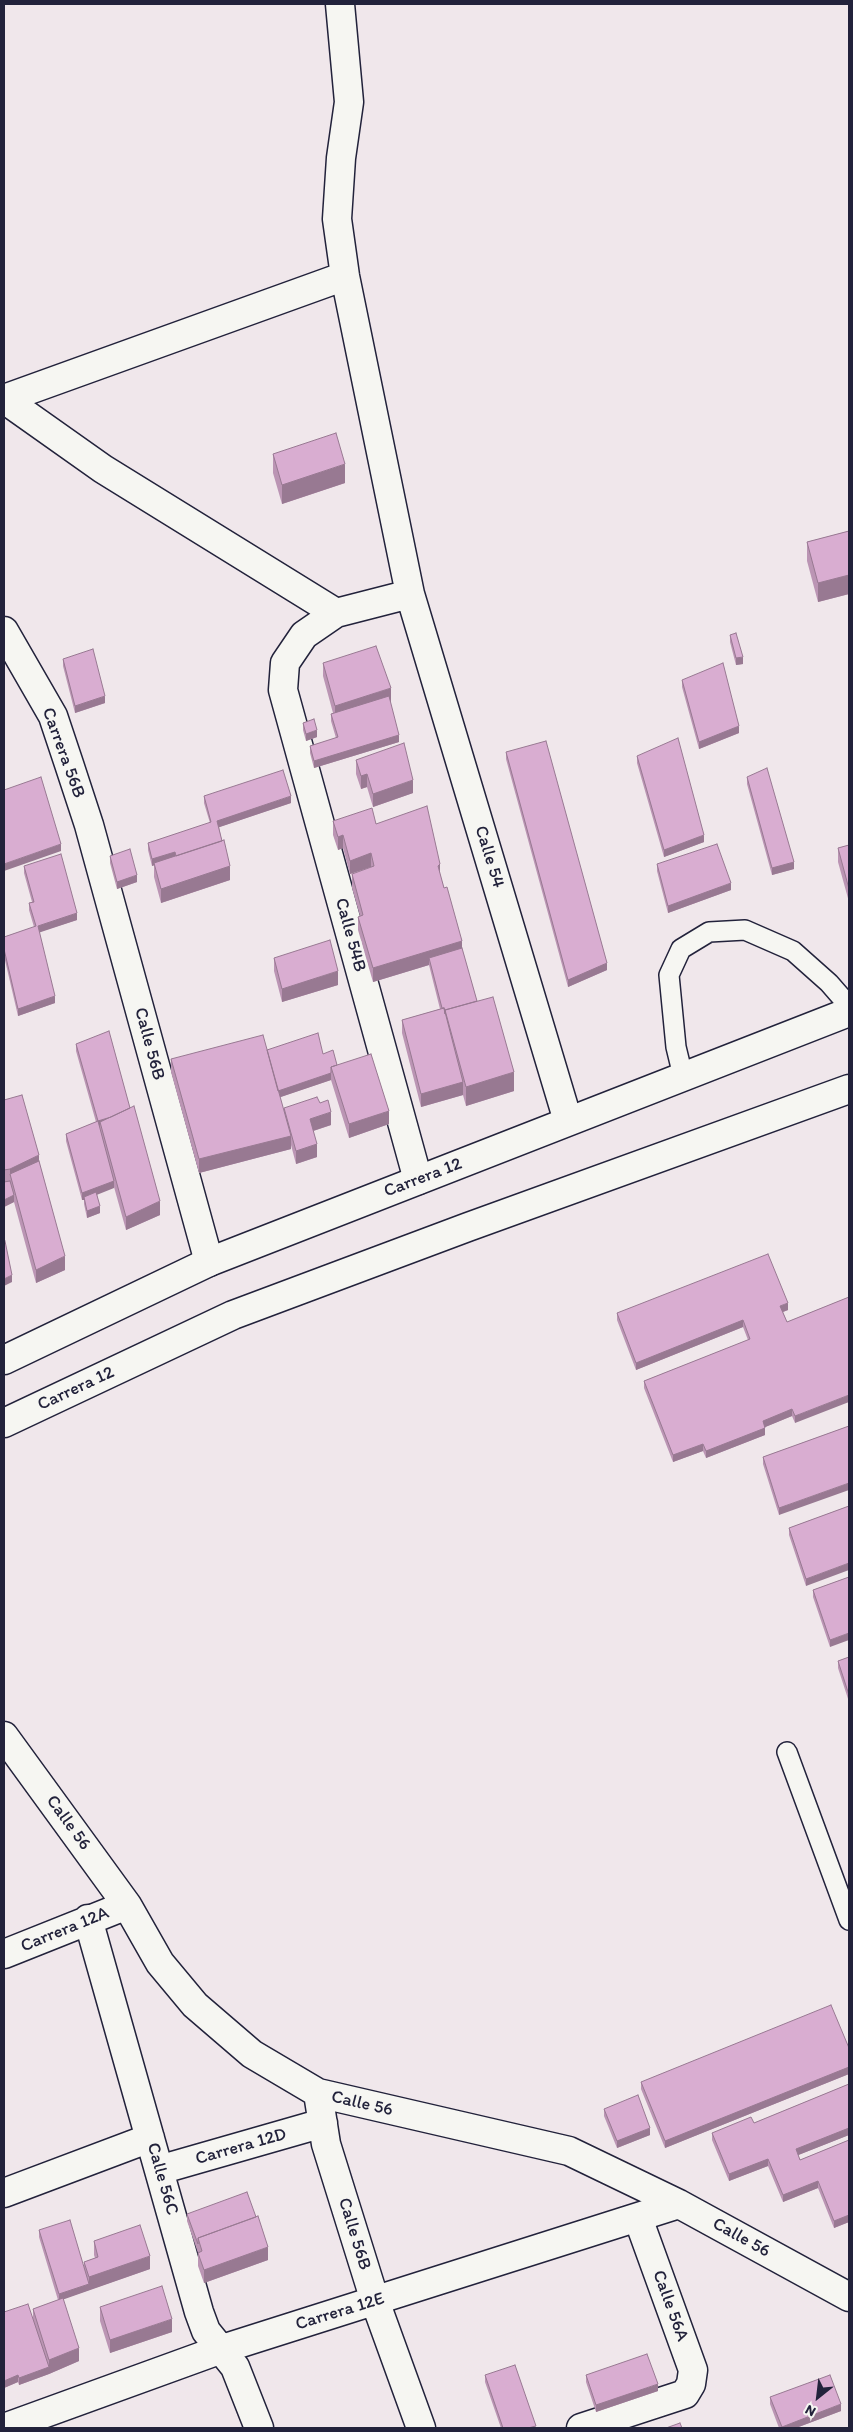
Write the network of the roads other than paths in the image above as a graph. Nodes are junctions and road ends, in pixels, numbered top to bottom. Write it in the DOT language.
graph roads {
  1 [pos="340,4"];
  2 [pos="345,276"];
  3 [pos="4,399"];
  4 [pos="410,594"];
  5 [pos="336,613"];
  6 [pos="4,631"];
  7 [pos="89,825"];
  8 [pos="849,1006"];
  9 [pos="849,1012"];
  10 [pos="683,1076"];
  11 [pos="849,1089"];
  12 [pos="568,1121"];
  13 [pos="418,1180"];
  14 [pos="209,1262"];
  15 [pos="4,1360"];
  16 [pos="4,1423"];
  17 [pos="5,1738"];
  18 [pos="787,1752"];
  19 [pos="127,1906"];
  20 [pos="88,1919"];
  21 [pos="849,1920"];
  22 [pos="4,1954"];
  23 [pos="318,2094"];
  24 [pos="323,2123"];
  25 [pos="150,2138"];
  26 [pos="159,2170"];
  27 [pos="4,2193"];
  28 [pos="679,2204"];
  29 [pos="638,2218"];
  30 [pos="849,2297"];
  31 [pos="375,2301"];
  32 [pos="219,2350"];
  33 [pos="4,2428"];
  34 [pos="259,2428"];
  35 [pos="421,2428"];
  36 [pos="581,2428"];
  1 -- 2 [label="street, Calle 54"];
  2 -- 3 [label="street"];
  2 -- 4 [label="street, Calle 54"];
  3 -- 5 [label="street"];
  4 -- 5 [label="street"];
  4 -- 12 [label="street, Calle 54"];
  5 -- 13 [label="street, Calle 54B"];
  6 -- 7 [label="street, Carrera 56B"];
  7 -- 14 [label="street, Calle 56B"];
  8 -- 10 [label="lane"];
  9 -- 10 [label="street, Carrera 12"];
  10 -- 12 [label="street, Carrera 12"];
  11 -- 16 [label="street, Carrera 12"];
  12 -- 13 [label="street, Carrera 12"];
  13 -- 14 [label="street, Carrera 12"];
  14 -- 15 [label="street, Carrera 12"];
  17 -- 19 [label="street, Calle 56"];
  18 -- 21 [label="lane"];
  19 -- 20 [label="street, Carrera 12A"];
  19 -- 23 [label="street, Calle 56"];
  20 -- 22 [label="street, Carrera 12A"];
  20 -- 25 [label="street, Calle 56C"];
  23 -- 24 [label="street, Calle 56B"];
  23 -- 28 [label="street, Calle 56"];
  24 -- 26 [label="street, Carrera 12D"];
  24 -- 31 [label="street, Calle 56B"];
  25 -- 26 [label="street, Calle 56C"];
  25 -- 27 [label="street"];
  26 -- 32 [label="street, Calle 56C"];
  28 -- 29 [label="street, Carrera 12E"];
  28 -- 30 [label="street, Calle 56"];
  29 -- 31 [label="street, Carrera 12E"];
  29 -- 36 [label="street, Calle 56A"];
  31 -- 32 [label="street, Carrera 12E"];
  31 -- 35 [label="street, Calle 56B"];
  32 -- 33 [label="street, Carrera 12E"];
  32 -- 34 [label="street, Calle 56C"];
}
